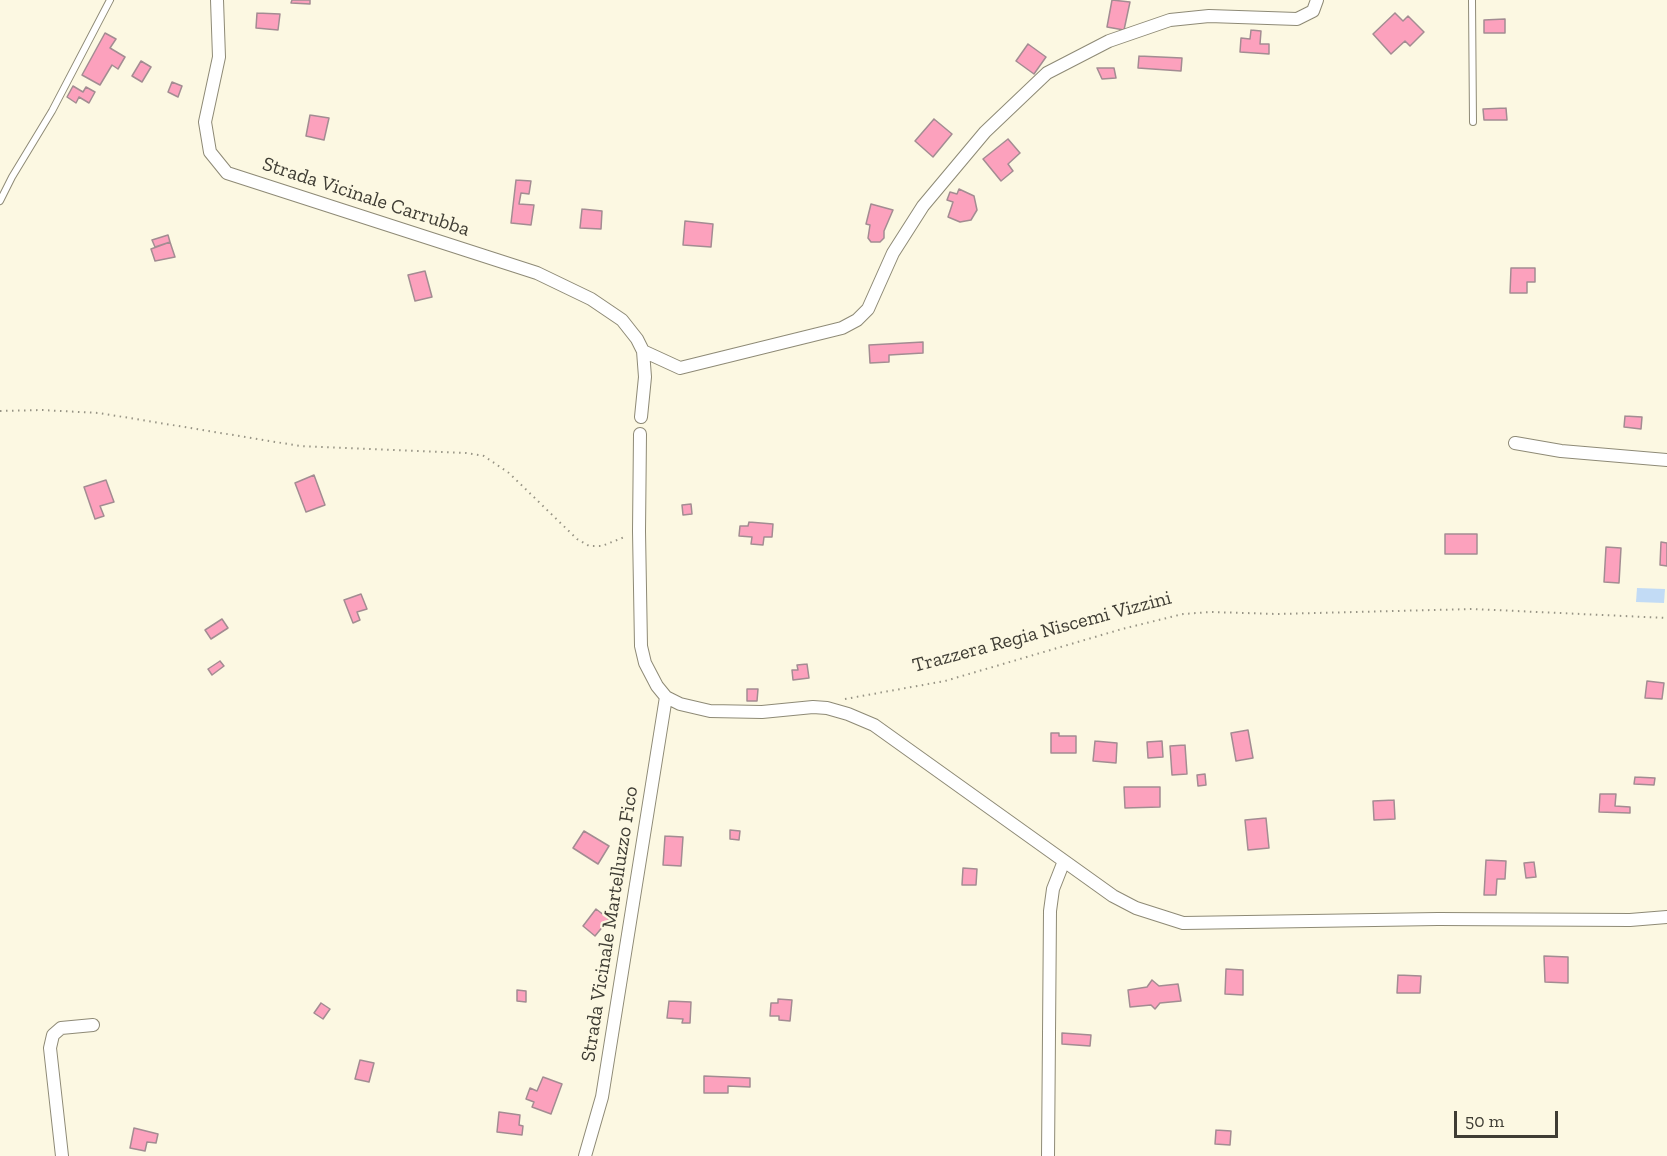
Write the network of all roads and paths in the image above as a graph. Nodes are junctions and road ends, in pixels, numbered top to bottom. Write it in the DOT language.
graph roads {
  1 [pos="110,0"];
  2 [pos="217,0"];
  3 [pos="1317,0"];
  4 [pos="1472,0"];
  5 [pos="1473,122"];
  6 [pos="0,201"];
  7 [pos="643,351"];
  8 [pos="0,411"];
  9 [pos="641,417"];
  10 [pos="640,434"];
  11 [pos="1515,443"];
  12 [pos="1667,460"];
  13 [pos="639,531"];
  14 [pos="1667,618"];
  15 [pos="666,697"];
  16 [pos="826,708"];
  17 [pos="1064,861"];
  18 [pos="1667,917"];
  19 [pos="93,1025"];
  20 [pos="62,1156"];
  21 [pos="585,1156"];
  22 [pos="1048,1156"];
  1 -- 6 [label="lane"];
  2 -- 7 [label="street, Strada Vicinale Carrubba"];
  3 -- 7 [label="street"];
  4 -- 5 [label="lane"];
  7 -- 9 [label="street"];
  8 -- 13 [label="path"];
  10 -- 13 [label="street"];
  11 -- 12 [label="street"];
  13 -- 15 [label="street"];
  14 -- 16 [label="path, Trazzera Regia Niscemi Vizzini"];
  15 -- 16 [label="street"];
  15 -- 21 [label="street, Strada Vicinale Martelluzzo Fico"];
  16 -- 17 [label="street"];
  17 -- 18 [label="street"];
  17 -- 22 [label="street"];
  19 -- 20 [label="street"];
}
